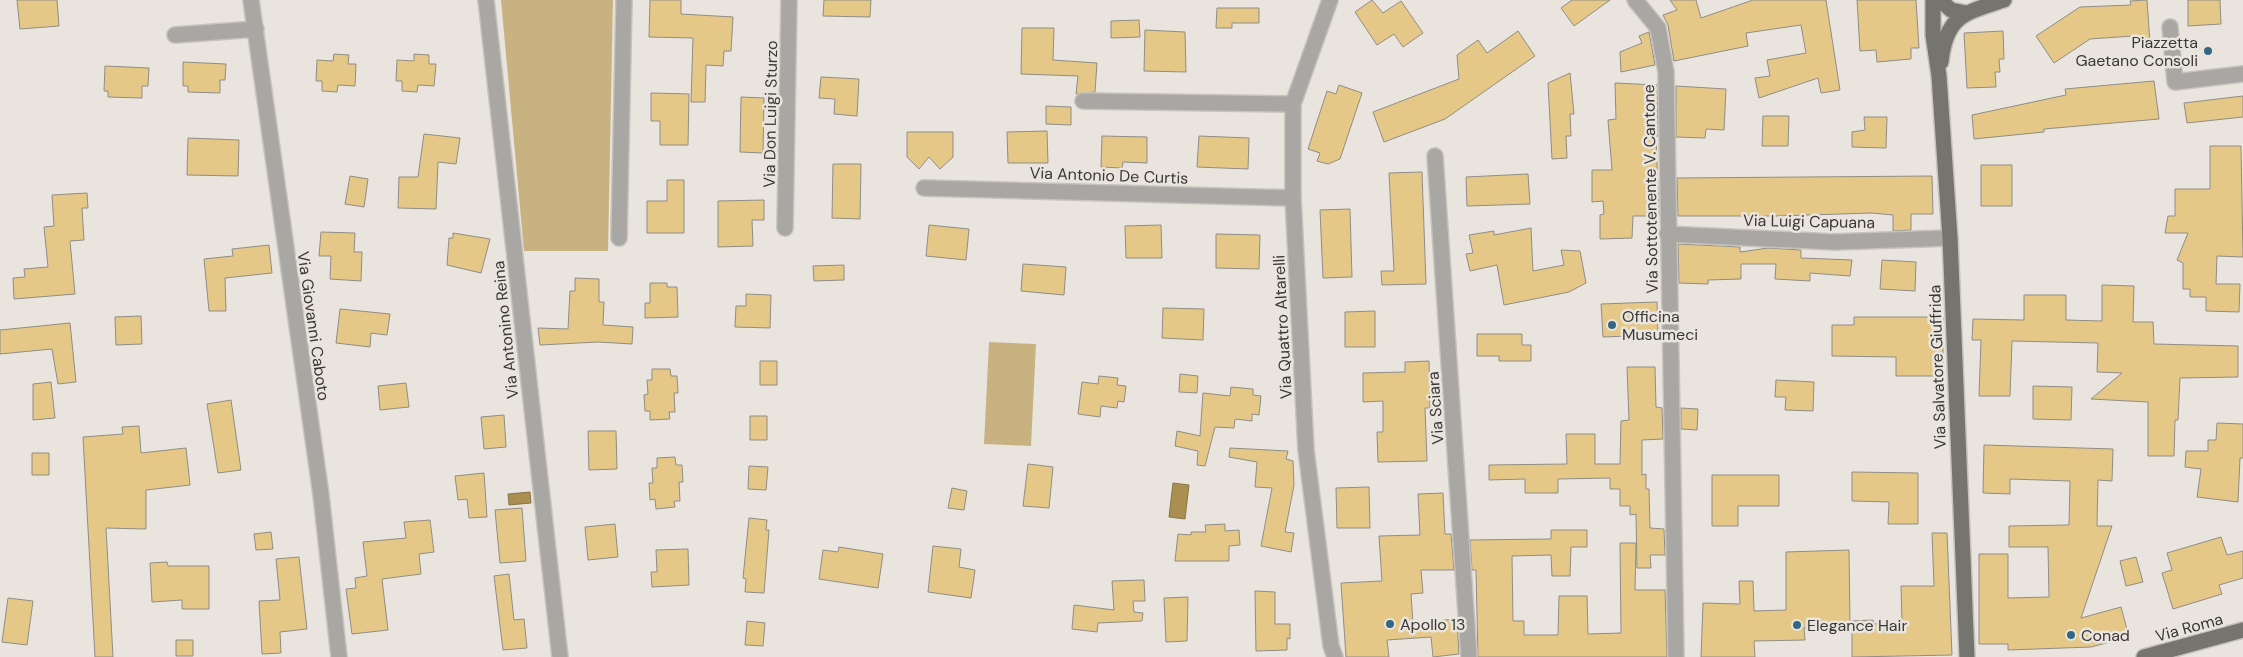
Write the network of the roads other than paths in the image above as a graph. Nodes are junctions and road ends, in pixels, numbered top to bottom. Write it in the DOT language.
graph roads {
  1 [pos="251,0"];
  2 [pos="486,0"];
  3 [pos="624,0"];
  4 [pos="789,0"];
  5 [pos="1330,0"];
  6 [pos="1635,0"];
  7 [pos="1933,0"];
  8 [pos="1940,0"];
  9 [pos="2004,0"];
  10 [pos="1976,7"];
  11 [pos="2170,27"];
  12 [pos="256,29"];
  13 [pos="175,34"];
  14 [pos="2243,74"];
  15 [pos="1939,76"];
  16 [pos="1083,101"];
  17 [pos="1294,104"];
  18 [pos="1435,156"];
  19 [pos="924,188"];
  20 [pos="1293,198"];
  21 [pos="785,228"];
  22 [pos="1667,234"];
  23 [pos="619,238"];
  24 [pos="1950,238"];
  25 [pos="2243,630"];
  26 [pos="339,657"];
  27 [pos="560,657"];
  28 [pos="1335,657"];
  29 [pos="1469,657"];
  30 [pos="1676,657"];
  31 [pos="1967,657"];
  32 [pos="2144,657"];
  1 -- 12 [label="street, Via Giovanni Caboto"];
  2 -- 27 [label="street, Via Antonino Reina"];
  3 -- 23 [label="street"];
  4 -- 21 [label="street, Via Don Luigi Sturzo"];
  5 -- 17 [label="street, Via Quattro Altarelli"];
  6 -- 22 [label="street, Via Sottotenente V. Cantone"];
  7 -- 15 [label="main road"];
  8 -- 10 [label="main road"];
  9 -- 10 [label="main road"];
  10 -- 15 [label="main road"];
  11 -- 14 [label="street"];
  12 -- 13 [label="street"];
  12 -- 26 [label="street, Via Giovanni Caboto"];
  15 -- 24 [label="main road, Via Salvatore Giuffrida"];
  16 -- 17 [label="street"];
  17 -- 20 [label="street, Via Quattro Altarelli"];
  18 -- 29 [label="street, Via Sciara"];
  19 -- 20 [label="street, Via Antonio De Curtis"];
  20 -- 28 [label="street, Via Quattro Altarelli"];
  22 -- 24 [label="street, Via Luigi Capuana"];
  22 -- 30 [label="street, Via Sottotenente V. Cantone"];
  24 -- 31 [label="main road, Via Salvatore Giuffrida"];
  25 -- 32 [label="main road, Via Roma"];
}
